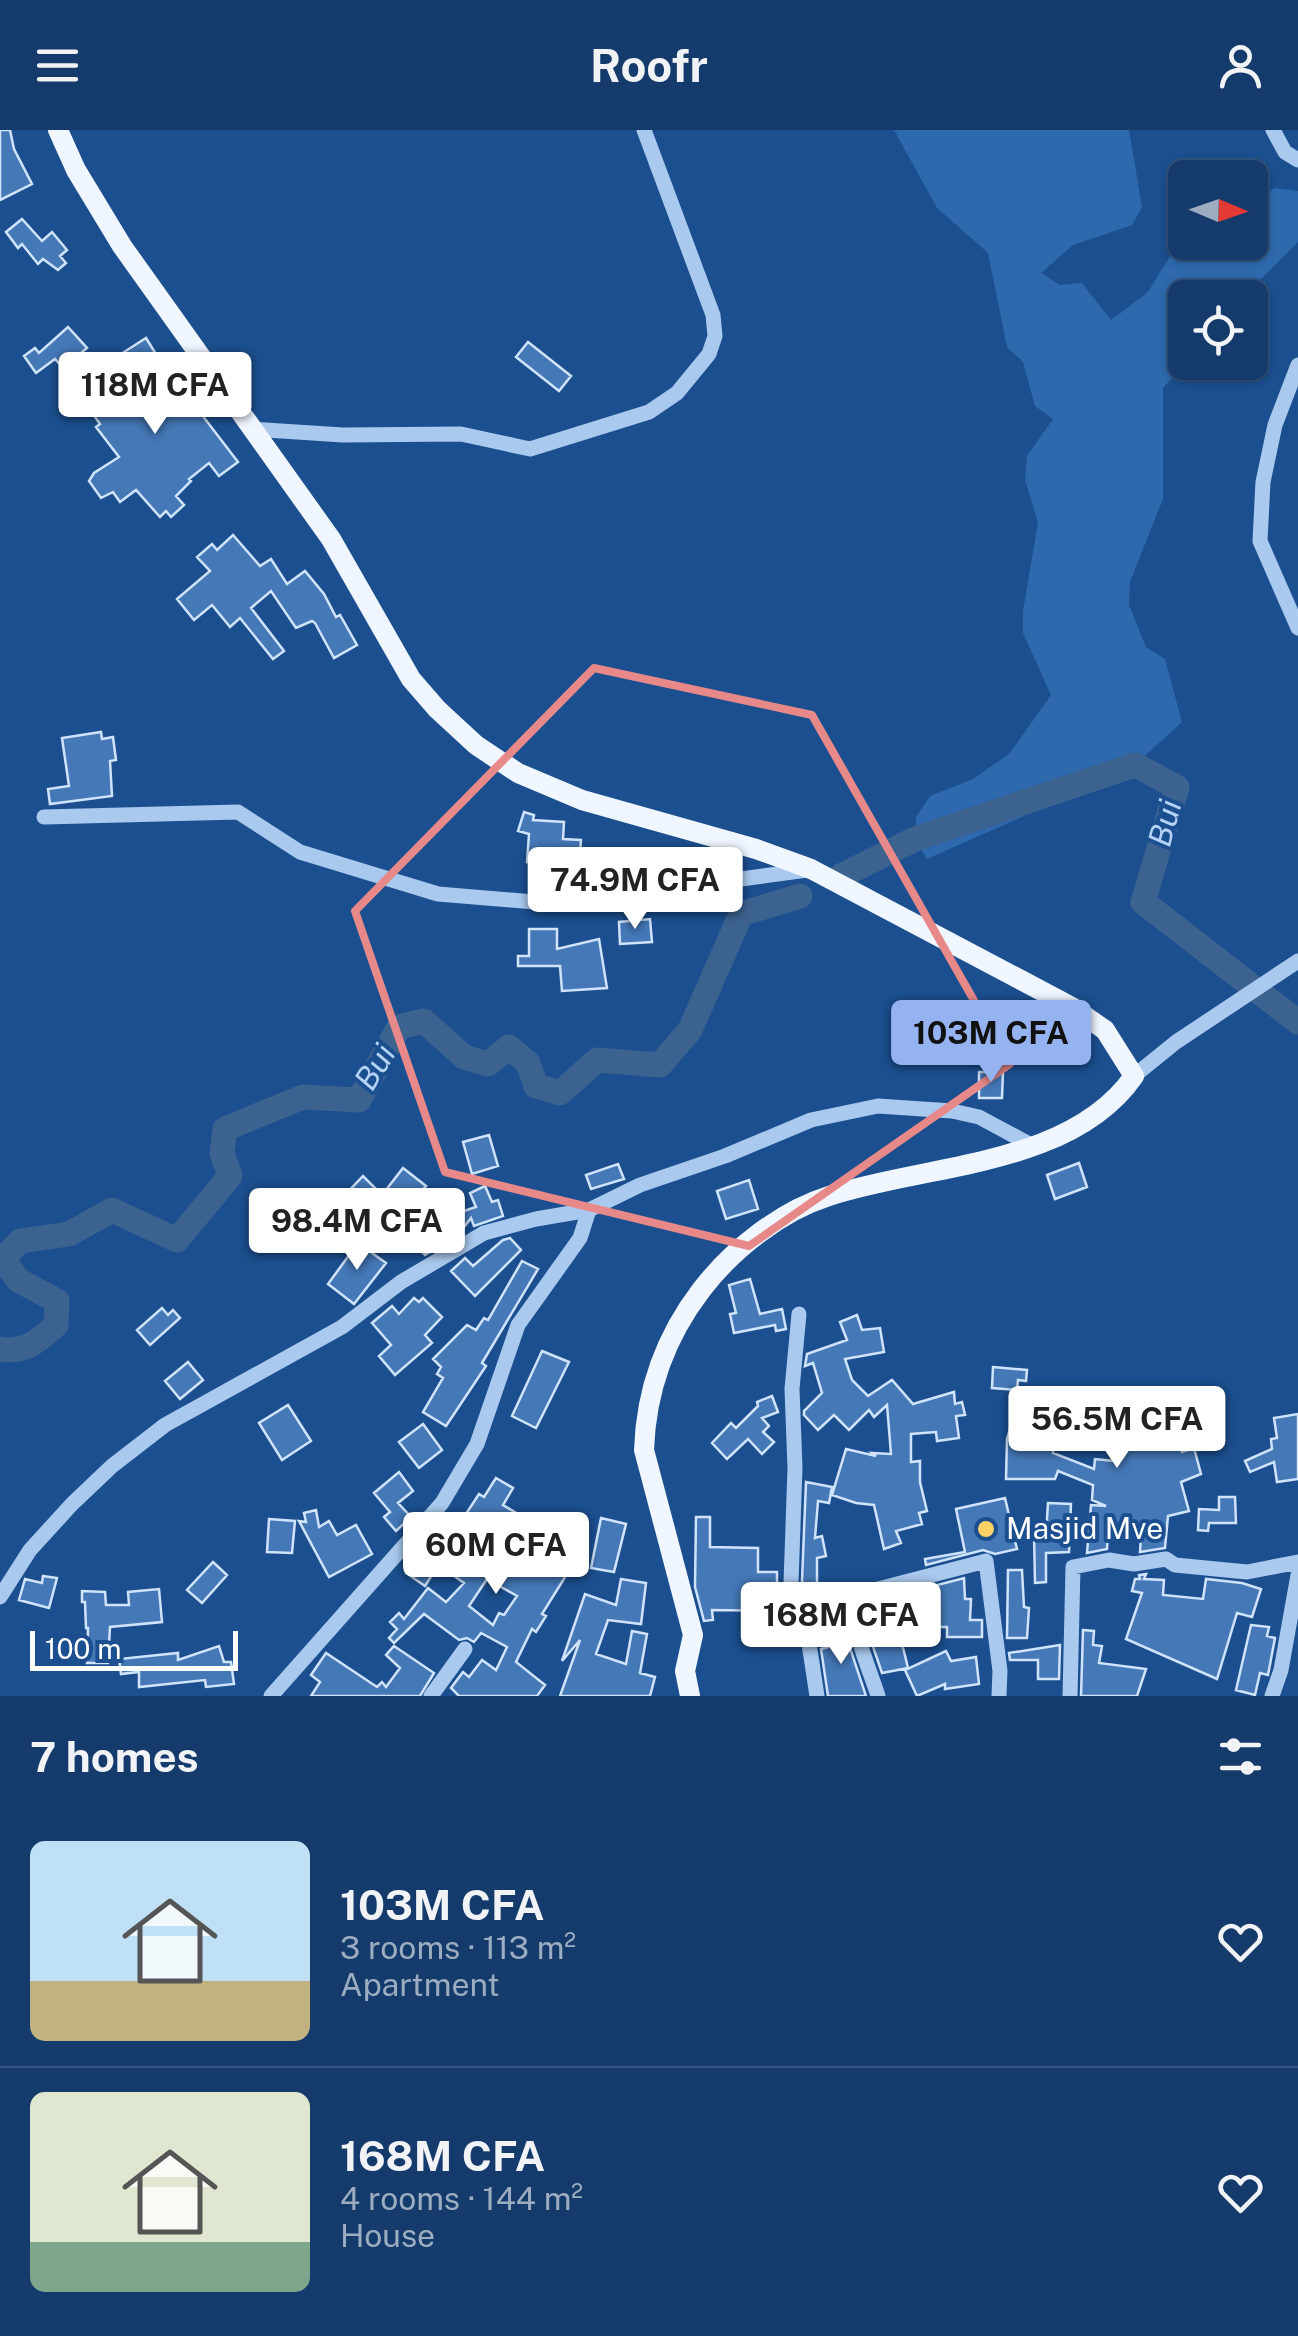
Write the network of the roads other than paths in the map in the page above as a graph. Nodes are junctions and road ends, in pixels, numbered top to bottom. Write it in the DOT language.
graph roads {
  1 [pos="58,130"];
  2 [pos="644,130"];
  3 [pos="1272,130"];
  4 [pos="1298,160"];
  5 [pos="1298,364"];
  6 [pos="251,429"];
  7 [pos="1298,628"];
  8 [pos="44,817"];
  9 [pos="811,869"];
  10 [pos="1298,961"];
  11 [pos="1134,1076"];
  12 [pos="1033,1146"];
  13 [pos="589,1210"];
  14 [pos="798,1314"];
  15 [pos="1298,1562"];
  16 [pos="1298,1576"];
  17 [pos="0,1597"];
  18 [pos="465,1649"];
  19 [pos="280,1693"];
  20 [pos="431,1696"];
  21 [pos="690,1696"];
  22 [pos="817,1696"];
  23 [pos="878,1696"];
  24 [pos="999,1696"];
  25 [pos="1070,1696"];
  26 [pos="1272,1696"];
  1 -- 6 [label="main road"];
  2 -- 6 [label="street"];
  3 -- 4 [label="street"];
  5 -- 7 [label="street"];
  6 -- 9 [label="main road"];
  8 -- 9 [label="street"];
  9 -- 11 [label="main road"];
  10 -- 11 [label="street"];
  11 -- 12 [label="main road"];
  12 -- 13 [label="street"];
  12 -- 21 [label="main road"];
  13 -- 17 [label="street"];
  13 -- 19 [label="street"];
  14 -- 22 [label="street"];
  15 -- 25 [label="street"];
  16 -- 26 [label="street"];
  18 -- 20 [label="street"];
  23 -- 24 [label="street"];
}
